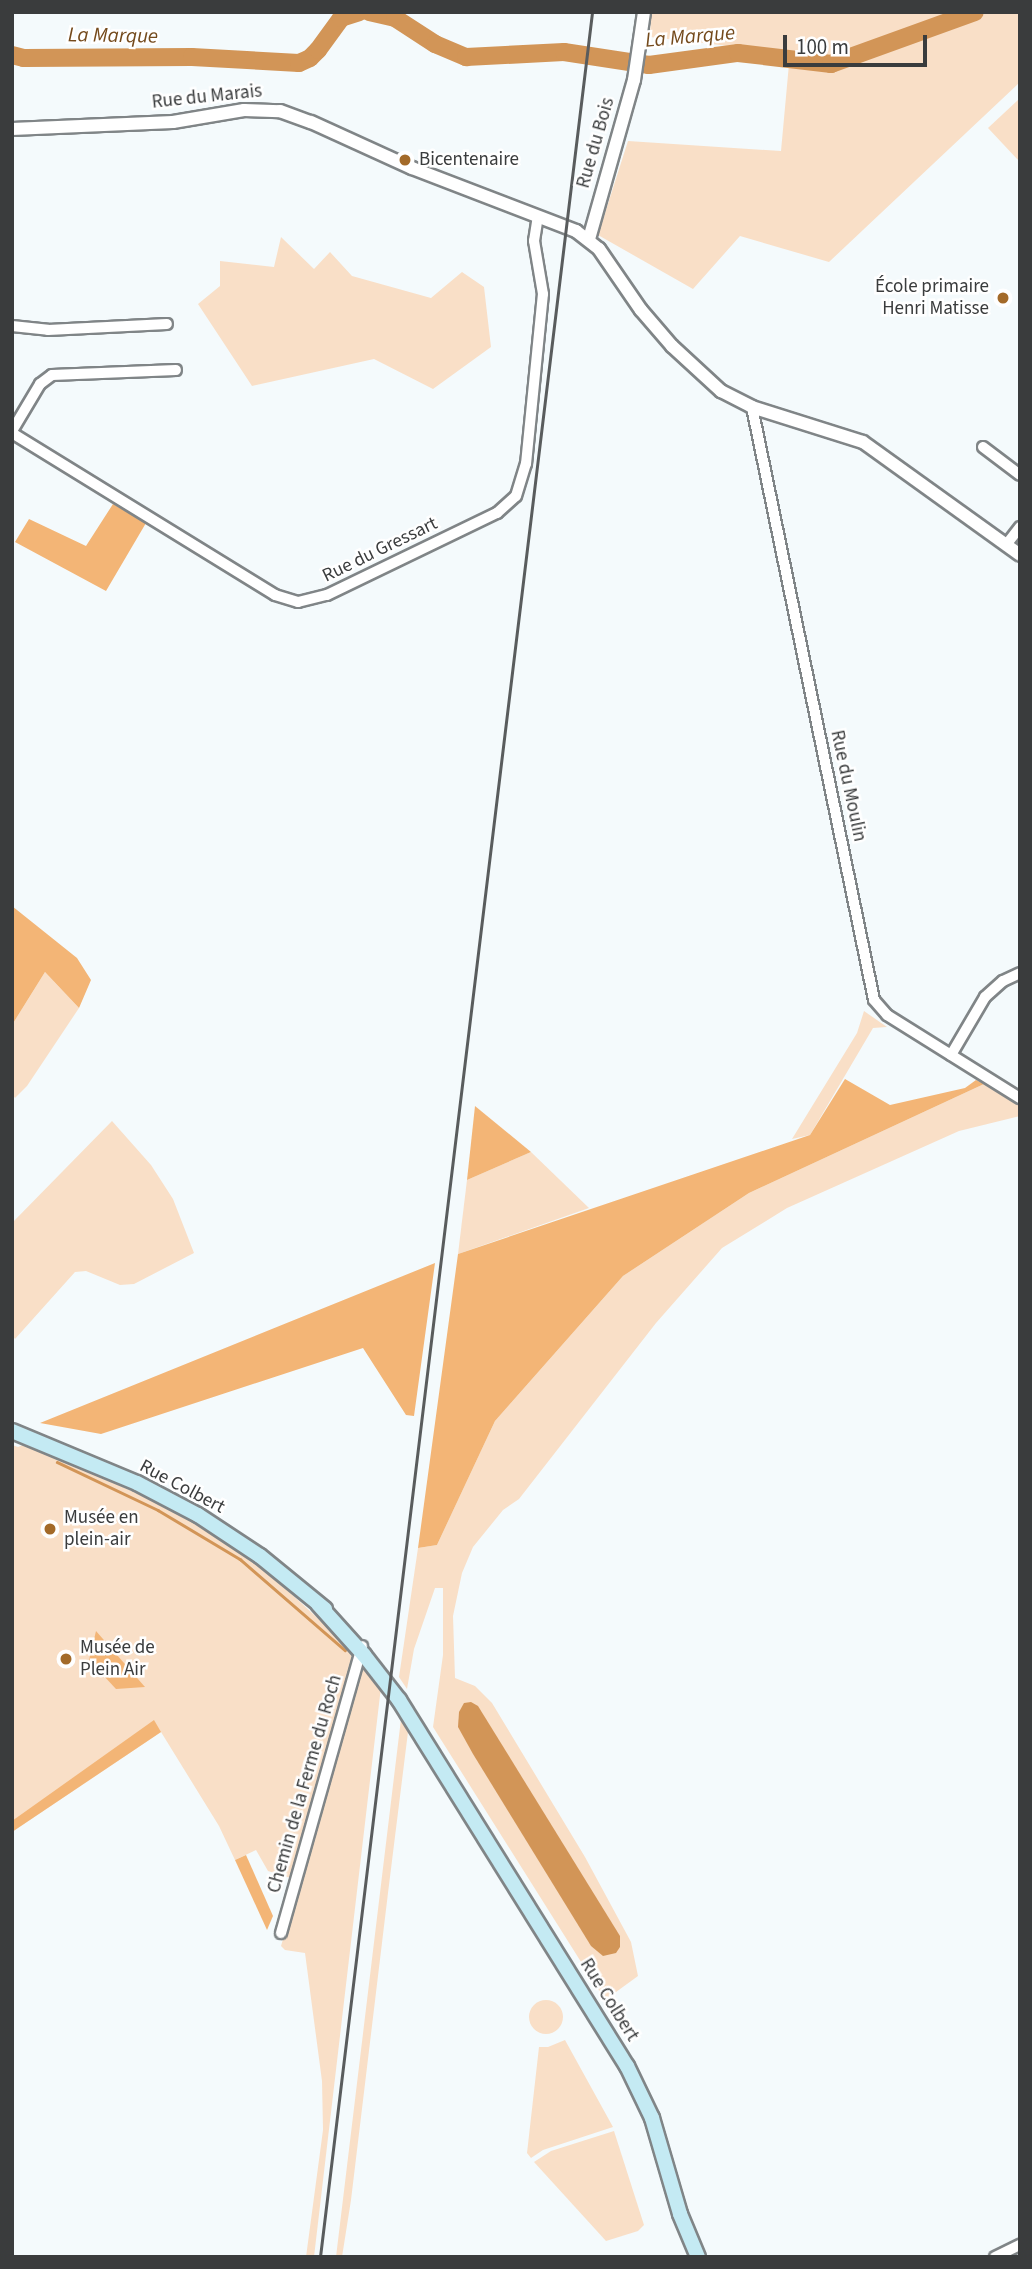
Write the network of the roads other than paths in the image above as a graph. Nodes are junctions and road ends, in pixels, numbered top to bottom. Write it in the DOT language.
graph roads {
  1 [pos="644,12"];
  2 [pos="12,129"];
  3 [pos="538,217"];
  4 [pos="589,239"];
  5 [pos="167,324"];
  6 [pos="12,326"];
  7 [pos="176,370"];
  8 [pos="752,407"];
  9 [pos="12,432"];
  10 [pos="983,447"];
  11 [pos="1020,475"];
  12 [pos="1020,527"];
  13 [pos="1006,545"];
  14 [pos="1020,555"];
  15 [pos="1020,973"];
  16 [pos="951,1055"];
  17 [pos="1020,1098"];
  18 [pos="12,1431"];
  19 [pos="362,1647"];
  20 [pos="282,1934"];
  21 [pos="1020,2245"];
  22 [pos="698,2257"];
  23 [pos="995,2257"];
  1 -- 4 [label="street, Rue du Bois"];
  2 -- 3 [label="street, Rue du Marais"];
  3 -- 4 [label="street, Rue du Marais"];
  3 -- 9 [label="street, Rue du Gressart"];
  4 -- 8 [label="street"];
  5 -- 6 [label="street"];
  7 -- 9 [label="street"];
  8 -- 13 [label="street"];
  8 -- 16 [label="street, Rue du Moulin"];
  10 -- 11 [label="street"];
  12 -- 13 [label="street"];
  13 -- 14 [label="street"];
  15 -- 16 [label="street"];
  16 -- 17 [label="street, Rue du Moulin"];
  18 -- 19 [label="main road, Rue Colbert"];
  19 -- 20 [label="street, Chemin de la Ferme du Roch"];
  19 -- 22 [label="main road, Rue Colbert"];
  21 -- 23 [label="street"];
}
